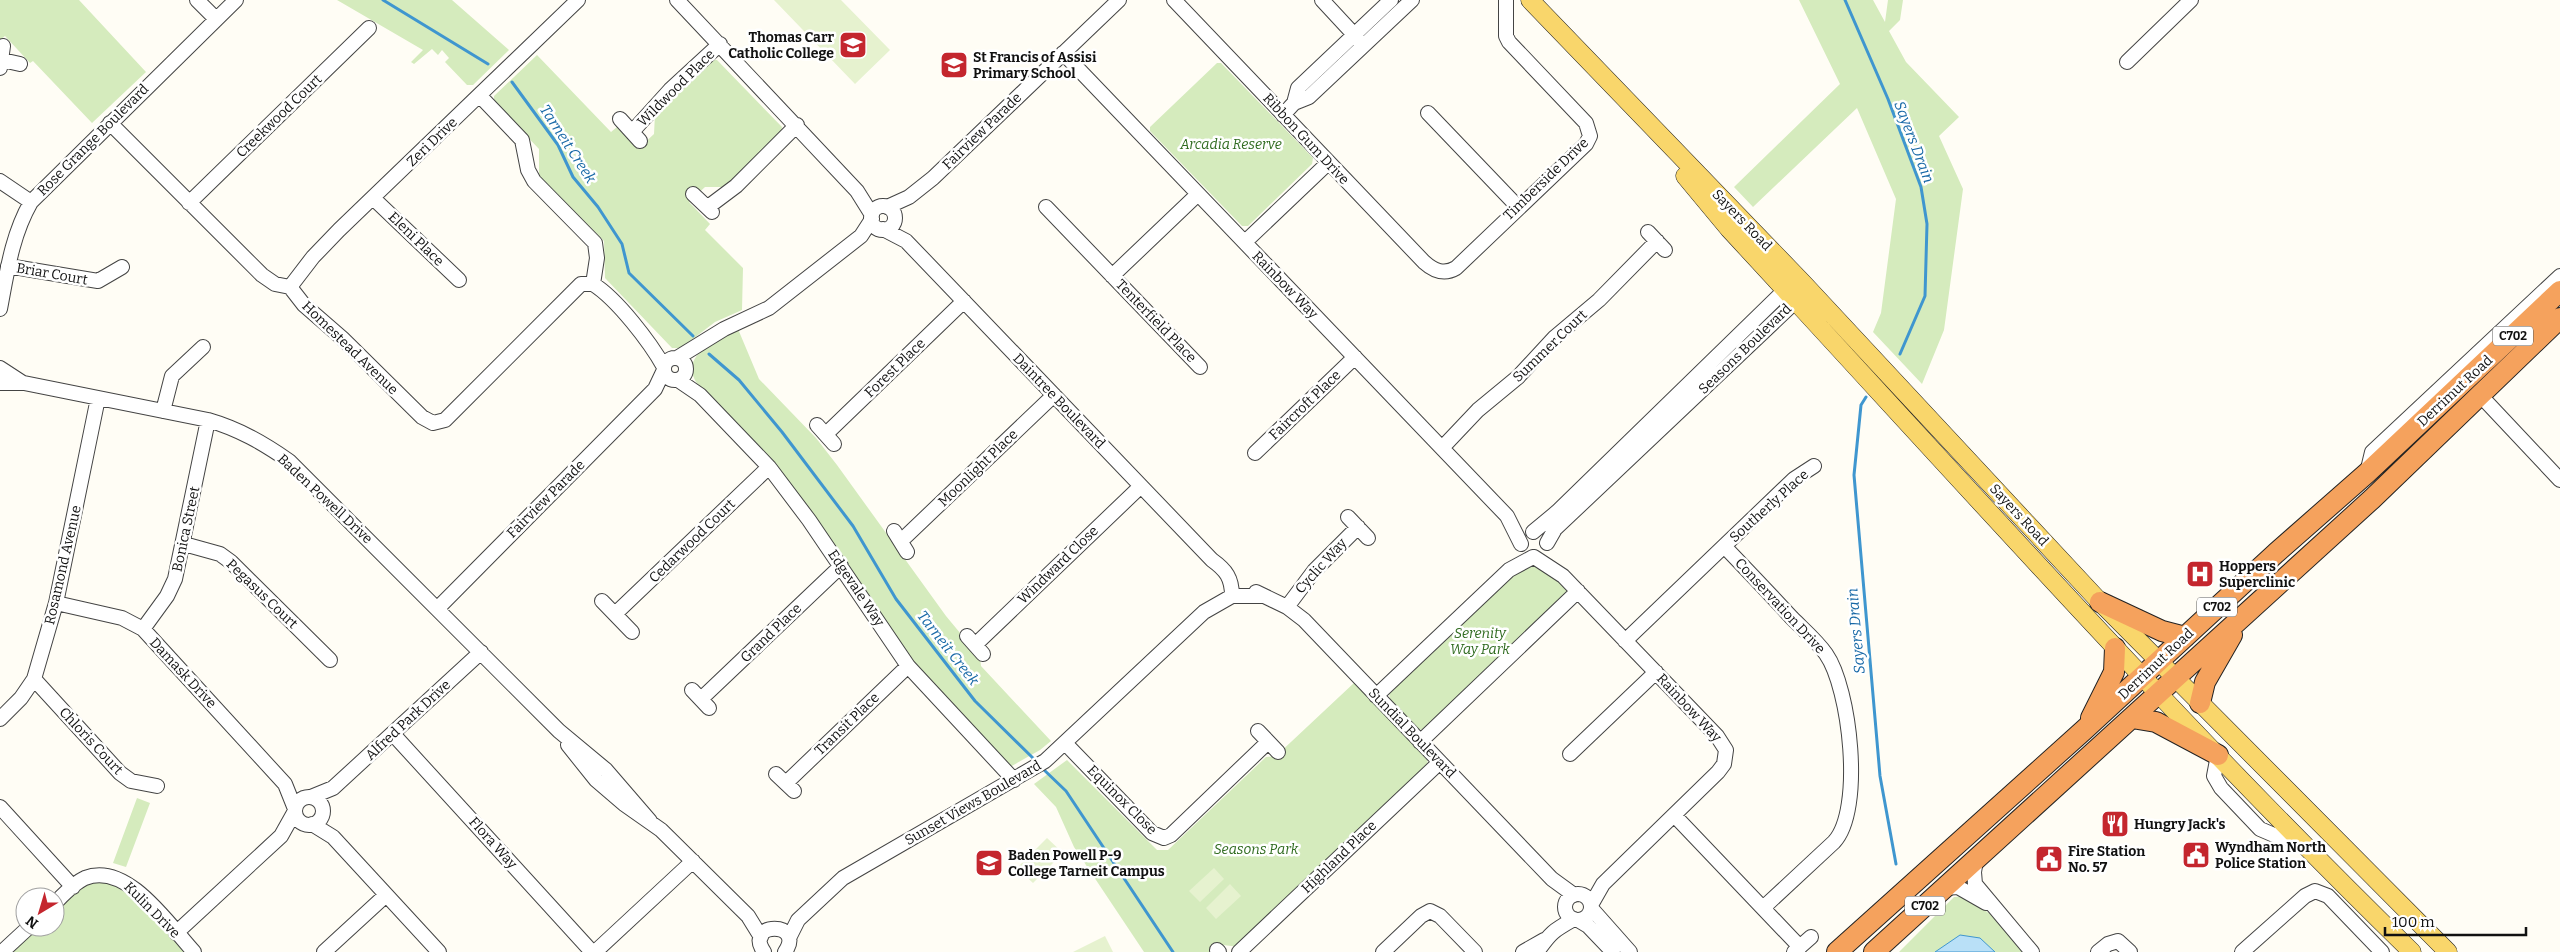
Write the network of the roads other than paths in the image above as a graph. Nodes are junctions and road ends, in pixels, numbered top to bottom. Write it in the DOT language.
graph roads {
  1 [pos="198,0"];
  2 [pos="236,0"];
  3 [pos="578,0"];
  4 [pos="677,0"];
  5 [pos="1119,0"];
  6 [pos="1174,0"];
  7 [pos="1322,0"];
  8 [pos="1391,0"];
  9 [pos="1412,0"];
  10 [pos="1506,0"];
  11 [pos="1530,0"];
  12 [pos="2191,0"];
  13 [pos="216,19"];
  14 [pos="369,28"];
  15 [pos="1354,34"];
  16 [pos="720,44"];
  17 [pos="1364,45"];
  18 [pos="1063,53"];
  19 [pos="2,58"];
  20 [pos="2127,62"];
  21 [pos="20,64"];
  22 [pos="1599,71"];
  23 [pos="480,96"];
  24 [pos="1294,103"];
  25 [pos="1428,112"];
  26 [pos="1283,115"];
  27 [pos="620,119"];
  28 [pos="110,123"];
  29 [pos="797,125"];
  30 [pos="1328,163"];
  31 [pos="0,181"];
  32 [pos="693,194"];
  33 [pos="1198,194"];
  34 [pos="373,198"];
  35 [pos="30,202"];
  36 [pos="189,203"];
  37 [pos="1046,207"];
  38 [pos="1518,207"];
  39 [pos="883,218"];
  40 [pos="1657,241"];
  41 [pos="1244,242"];
  42 [pos="8,266"];
  43 [pos="122,266"];
  44 [pos="1442,272"];
  45 [pos="1112,276"];
  46 [pos="2560,276"];
  47 [pos="459,280"];
  48 [pos="1803,283"];
  49 [pos="593,284"];
  50 [pos="290,287"];
  51 [pos="1790,295"];
  52 [pos="964,301"];
  53 [pos="2555,302"];
  54 [pos="0,309"];
  55 [pos="203,347"];
  56 [pos="1355,357"];
  57 [pos="1200,367"];
  58 [pos="675,369"];
  59 [pos="0,370"];
  60 [pos="0,382"];
  61 [pos="24,383"];
  62 [pos="2474,388"];
  63 [pos="1054,395"];
  64 [pos="98,398"];
  65 [pos="163,411"];
  66 [pos="208,420"];
  67 [pos="826,434"];
  68 [pos="1442,448"];
  69 [pos="1255,453"];
  70 [pos="1814,466"];
  71 [pos="769,467"];
  72 [pos="2367,473"];
  73 [pos="2560,480"];
  74 [pos="1141,486"];
  75 [pos="1996,490"];
  76 [pos="1982,505"];
  77 [pos="1507,516"];
  78 [pos="1533,532"];
  79 [pos="1368,538"];
  80 [pos="901,541"];
  81 [pos="184,544"];
  82 [pos="1521,544"];
  83 [pos="1546,546"];
  84 [pos="1724,546"];
  85 [pos="1534,557"];
  86 [pos="841,566"];
  87 [pos="1509,570"];
  88 [pos="1563,576"];
  89 [pos="1230,590"];
  90 [pos="1578,591"];
  91 [pos="602,601"];
  92 [pos="2100,602"];
  93 [pos="56,603"];
  94 [pos="1287,607"];
  95 [pos="438,608"];
  96 [pos="615,614"];
  97 [pos="2242,618"];
  98 [pos="143,629"];
  99 [pos="632,632"];
  100 [pos="2185,637"];
  101 [pos="1625,641"];
  102 [pos="975,645"];
  103 [pos="2115,648"];
  104 [pos="481,652"];
  105 [pos="330,660"];
  106 [pos="2159,661"];
  107 [pos="908,666"];
  108 [pos="1656,672"];
  109 [pos="2142,676"];
  110 [pos="2176,678"];
  111 [pos="34,679"];
  112 [pos="2160,694"];
  113 [pos="1376,696"];
  114 [pos="701,699"];
  115 [pos="2200,703"];
  116 [pos="2132,718"];
  117 [pos="0,719"];
  118 [pos="2084,730"];
  119 [pos="1258,731"];
  120 [pos="393,734"];
  121 [pos="1268,742"];
  122 [pos="1420,742"];
  123 [pos="1066,744"];
  124 [pos="1278,752"];
  125 [pos="1570,754"];
  126 [pos="2218,755"];
  127 [pos="1440,762"];
  128 [pos="1014,780"];
  129 [pos="785,782"];
  130 [pos="285,784"];
  131 [pos="157,786"];
  132 [pos="333,788"];
  133 [pos="309,797"];
  134 [pos="0,807"];
  135 [pos="295,810"];
  136 [pos="322,812"];
  137 [pos="1674,815"];
  138 [pos="309,824"];
  139 [pos="281,836"];
  140 [pos="333,837"];
  141 [pos="1976,860"];
  142 [pos="693,861"];
  143 [pos="1603,884"];
  144 [pos="72,887"];
  145 [pos="1944,888"];
  146 [pos="65,894"];
  147 [pos="386,895"];
  148 [pos="1573,907"];
  149 [pos="1591,907"];
  150 [pos="1763,908"];
  151 [pos="2000,915"];
  152 [pos="798,920"];
  153 [pos="176,933"];
  154 [pos="18,937"];
  155 [pos="1811,937"];
  156 [pos="765,940"];
  157 [pos="1544,940"];
  158 [pos="789,947"];
  159 [pos="1797,950"];
  160 [pos="2,952"];
  161 [pos="194,952"];
  162 [pos="324,952"];
  163 [pos="438,952"];
  164 [pos="593,952"];
  165 [pos="1240,952"];
  166 [pos="1383,952"];
  167 [pos="1475,952"];
  168 [pos="1522,952"];
  169 [pos="1537,952"];
  170 [pos="1613,952"];
  171 [pos="1630,952"];
  172 [pos="1836,952"];
  173 [pos="1874,952"];
  174 [pos="2032,952"];
  175 [pos="2098,952"];
  176 [pos="2130,952"];
  177 [pos="2242,952"];
  178 [pos="2382,952"];
  179 [pos="2412,952"];
  180 [pos="2448,952"];
  1 -- 13 [label="street"];
  2 -- 13 [label="street, Rose Grange Boulevard"];
  3 -- 23 [label="street, Zeri Drive"];
  4 -- 16 [label="street, Daintree Boulevard"];
  5 -- 18 [label="street, Fairview Parade"];
  6 -- 26 [label="street, Ribbon Gum Drive"];
  7 -- 15 [label="street"];
  8 -- 15 [label="street"];
  9 -- 17 [label="street"];
  10 -- 38 [label="street, Timberside Drive"];
  11 -- 22 [label="main road, Sayers Road"];
  12 -- 20 [label="street"];
  13 -- 28 [label="street, Rose Grange Boulevard"];
  14 -- 36 [label="street, Creekwood Court"];
  15 -- 17 [label="street"];
  15 -- 24 [label="street"];
  16 -- 27 [label="street, Wildwood Place"];
  16 -- 29 [label="street, Daintree Boulevard"];
  17 -- 24 [label="street"];
  18 -- 33 [label="street, Rainbow Way"];
  18 -- 39 [label="street, Fairview Parade"];
  19 -- 21 [label="street"];
  22 -- 48 [label="main road, Sayers Road"];
  22 -- 51 [label="main road, Sayers Road"];
  23 -- 34 [label="street, Zeri Drive"];
  23 -- 49 [label="street"];
  24 -- 26 [label="street"];
  25 -- 38 [label="street"];
  26 -- 30 [label="street, Ribbon Gum Drive"];
  28 -- 35 [label="street, Rose Grange Boulevard"];
  28 -- 36 [label="street"];
  29 -- 32 [label="street"];
  29 -- 39 [label="street, Daintree Boulevard"];
  30 -- 41 [label="street"];
  30 -- 44 [label="street, Ribbon Gum Drive"];
  31 -- 35 [label="street"];
  33 -- 41 [label="street, Rainbow Way"];
  33 -- 45 [label="street, Tenterfield Place"];
  34 -- 47 [label="street, Eleni Place"];
  34 -- 50 [label="street, Zeri Drive"];
  35 -- 42 [label="street, Rose Grange Boulevard"];
  36 -- 50 [label="street"];
  37 -- 45 [label="street, Tenterfield Place"];
  38 -- 44 [label="street, Timberside Drive"];
  39 -- 52 [label="street, Daintree Boulevard"];
  39 -- 58 [label="street, Fairview Parade"];
  40 -- 68 [label="street, Summer Court"];
  41 -- 56 [label="street, Rainbow Way"];
  42 -- 43 [label="street, Briar Court"];
  42 -- 54 [label="street, Rose Grange Boulevard"];
  45 -- 57 [label="street, Tenterfield Place"];
  46 -- 53 [label="street"];
  48 -- 51 [label="street, Seasons Boulevard"];
  48 -- 75 [label="main road, Sayers Road"];
  49 -- 50 [label="street, Homestead Avenue"];
  49 -- 58 [label="street, Edgevale Way"];
  51 -- 76 [label="main road, Sayers Road"];
  51 -- 78 [label="street, Seasons Boulevard"];
  51 -- 83 [label="street, Seasons Boulevard"];
  52 -- 63 [label="street, Daintree Boulevard"];
  52 -- 67 [label="street, Forest Place"];
  53 -- 62 [label="highway, Derrimut Road / C702"];
  53 -- 72 [label="street"];
  55 -- 65 [label="street"];
  56 -- 68 [label="street, Rainbow Way"];
  56 -- 69 [label="street, Faircroft Place"];
  58 -- 71 [label="street, Edgevale Way"];
  58 -- 95 [label="street, Fairview Parade"];
  59 -- 60 [label="street"];
  59 -- 61 [label="street, Baden Powell Drive"];
  60 -- 61 [label="street, Baden Powell Drive"];
  61 -- 64 [label="street, Baden Powell Drive"];
  62 -- 72 [label="highway, Derrimut Road / C702"];
  62 -- 73 [label="street"];
  62 -- 97 [label="highway, Derrimut Road / C702"];
  63 -- 74 [label="street, Daintree Boulevard"];
  63 -- 80 [label="street, Moonlight Place"];
  64 -- 65 [label="street, Baden Powell Drive"];
  64 -- 93 [label="street, Rosamond Avenue"];
  65 -- 66 [label="street, Baden Powell Drive"];
  66 -- 81 [label="street, Bonica Street"];
  66 -- 95 [label="street, Baden Powell Drive"];
  68 -- 77 [label="street, Rainbow Way"];
  70 -- 84 [label="street, Southerly Place"];
  71 -- 86 [label="street, Edgevale Way"];
  71 -- 96 [label="street, Cedarwood Court"];
  72 -- 100 [label="highway, Derrimut Road / C702"];
  74 -- 89 [label="street, Daintree Boulevard"];
  74 -- 102 [label="street, Windward Close"];
  75 -- 76 [label="main road"];
  75 -- 92 [label="main road, Sayers Road"];
  76 -- 103 [label="main road, Sayers Road"];
  77 -- 78 [label="street, Rainbow Way"];
  77 -- 82 [label="street, Rainbow Way"];
  78 -- 82 [label="street"];
  78 -- 83 [label="street"];
  79 -- 94 [label="street, Cyclic Way"];
  81 -- 98 [label="street, Bonica Street"];
  81 -- 105 [label="street, Pegasus Court"];
  82 -- 85 [label="street"];
  82 -- 87 [label="street"];
  83 -- 85 [label="street"];
  83 -- 88 [label="street, Rainbow Way"];
  84 -- 101 [label="street, Conservation Drive"];
  84 -- 150 [label="street, Conservation Drive"];
  85 -- 87 [label="street"];
  85 -- 88 [label="street, Rainbow Way"];
  86 -- 107 [label="street, Edgevale Way"];
  86 -- 114 [label="street, Grand Place"];
  87 -- 113 [label="street"];
  88 -- 90 [label="street, Rainbow Way"];
  89 -- 94 [label="street, Sundial Boulevard"];
  89 -- 123 [label="street, Sunset Views Boulevard"];
  90 -- 101 [label="street, Rainbow Way"];
  90 -- 122 [label="street"];
  91 -- 96 [label="street"];
  92 -- 100 [label="highway"];
  92 -- 106 [label="main road, Sayers Road"];
  93 -- 98 [label="street, Damask Drive"];
  93 -- 111 [label="street, Rosamond Avenue"];
  94 -- 113 [label="street, Sundial Boulevard"];
  95 -- 104 [label="street, Baden Powell Drive"];
  96 -- 99 [label="street"];
  97 -- 110 [label="highway, Derrimut Road / C702"];
  97 -- 115 [label="highway"];
  98 -- 130 [label="street, Damask Drive"];
  100 -- 106 [label="highway, Derrimut Road / C702"];
  101 -- 108 [label="street, Rainbow Way"];
  103 -- 109 [label="main road, Sayers Road"];
  103 -- 118 [label="highway"];
  104 -- 120 [label="street, Alfred Park Drive"];
  104 -- 142 [label="street, Baden Powell Drive"];
  106 -- 109 [label="highway, Derrimut Road / C702"];
  106 -- 110 [label="main road, Sayers Road"];
  107 -- 128 [label="street, Edgevale Way"];
  107 -- 129 [label="street, Transit Place"];
  108 -- 125 [label="street"];
  108 -- 137 [label="street, Rainbow Way"];
  109 -- 112 [label="main road, Sayers Road"];
  109 -- 118 [label="highway, Derrimut Road / C702"];
  110 -- 112 [label="highway, Derrimut Road / C702"];
  110 -- 115 [label="main road, Sayers Road"];
  111 -- 117 [label="street, Rosamond Avenue"];
  111 -- 131 [label="street, Chloris Court"];
  112 -- 116 [label="highway, Derrimut Road / C702"];
  112 -- 126 [label="main road, Sayers Road"];
  113 -- 122 [label="street, Sundial Boulevard"];
  115 -- 180 [label="main road, Sayers Road"];
  116 -- 126 [label="highway"];
  116 -- 141 [label="highway, Derrimut Road / C702"];
  118 -- 172 [label="highway, Derrimut Road / C702"];
  119 -- 121 [label="street"];
  120 -- 132 [label="street, Alfred Park Drive"];
  120 -- 164 [label="street, Flora Way"];
  121 -- 123 [label="street, Equinox Close"];
  121 -- 124 [label="street"];
  122 -- 127 [label="street, Sundial Boulevard"];
  123 -- 128 [label="street, Sunset Views Boulevard"];
  126 -- 179 [label="main road, Sayers Road"];
  127 -- 148 [label="street, Sundial Boulevard"];
  127 -- 165 [label="street, Highland Place"];
  128 -- 152 [label="street, Sunset Views Boulevard"];
  130 -- 133 [label="street, Damask Drive"];
  130 -- 135 [label="street, Damask Drive"];
  132 -- 133 [label="street, Alfred Park Drive"];
  132 -- 136 [label="street, Alfred Park Drive"];
  133 -- 135 [label="street"];
  133 -- 136 [label="street"];
  134 -- 144 [label="street"];
  135 -- 138 [label="street"];
  135 -- 139 [label="street"];
  136 -- 138 [label="street"];
  136 -- 140 [label="street"];
  137 -- 143 [label="street, Rainbow Way"];
  137 -- 150 [label="street"];
  138 -- 139 [label="street"];
  138 -- 140 [label="street"];
  139 -- 153 [label="street"];
  140 -- 147 [label="street"];
  141 -- 145 [label="highway, Derrimut Road / C702"];
  141 -- 151 [label="street"];
  142 -- 156 [label="street, Baden Powell Drive"];
  142 -- 164 [label="street"];
  143 -- 148 [label="street, Rainbow Way"];
  143 -- 149 [label="street, Rainbow Way"];
  144 -- 146 [label="street, Kulin Drive"];
  144 -- 153 [label="street, Kulin Drive"];
  145 -- 151 [label="street"];
  145 -- 173 [label="highway, Derrimut Road / C702"];
  147 -- 162 [label="street"];
  147 -- 163 [label="street"];
  148 -- 149 [label="street, Rainbow Way"];
  148 -- 157 [label="street, Rainbow Way"];
  148 -- 170 [label="street, Sundial Boulevard"];
  149 -- 171 [label="street"];
  150 -- 159 [label="street"];
  151 -- 174 [label="street"];
  152 -- 156 [label="street, Sunset Views Boulevard"];
  152 -- 158 [label="street, Sunset Views Boulevard"];
  153 -- 161 [label="street, Kulin Drive"];
  154 -- 160 [label="street"];
  155 -- 159 [label="street"];
  156 -- 158 [label="street, Baden Powell Drive"];
  157 -- 168 [label="street"];
  157 -- 169 [label="street"];
  166 -- 167 [label="street"];
  175 -- 176 [label="street"];
  177 -- 178 [label="street"];
}
